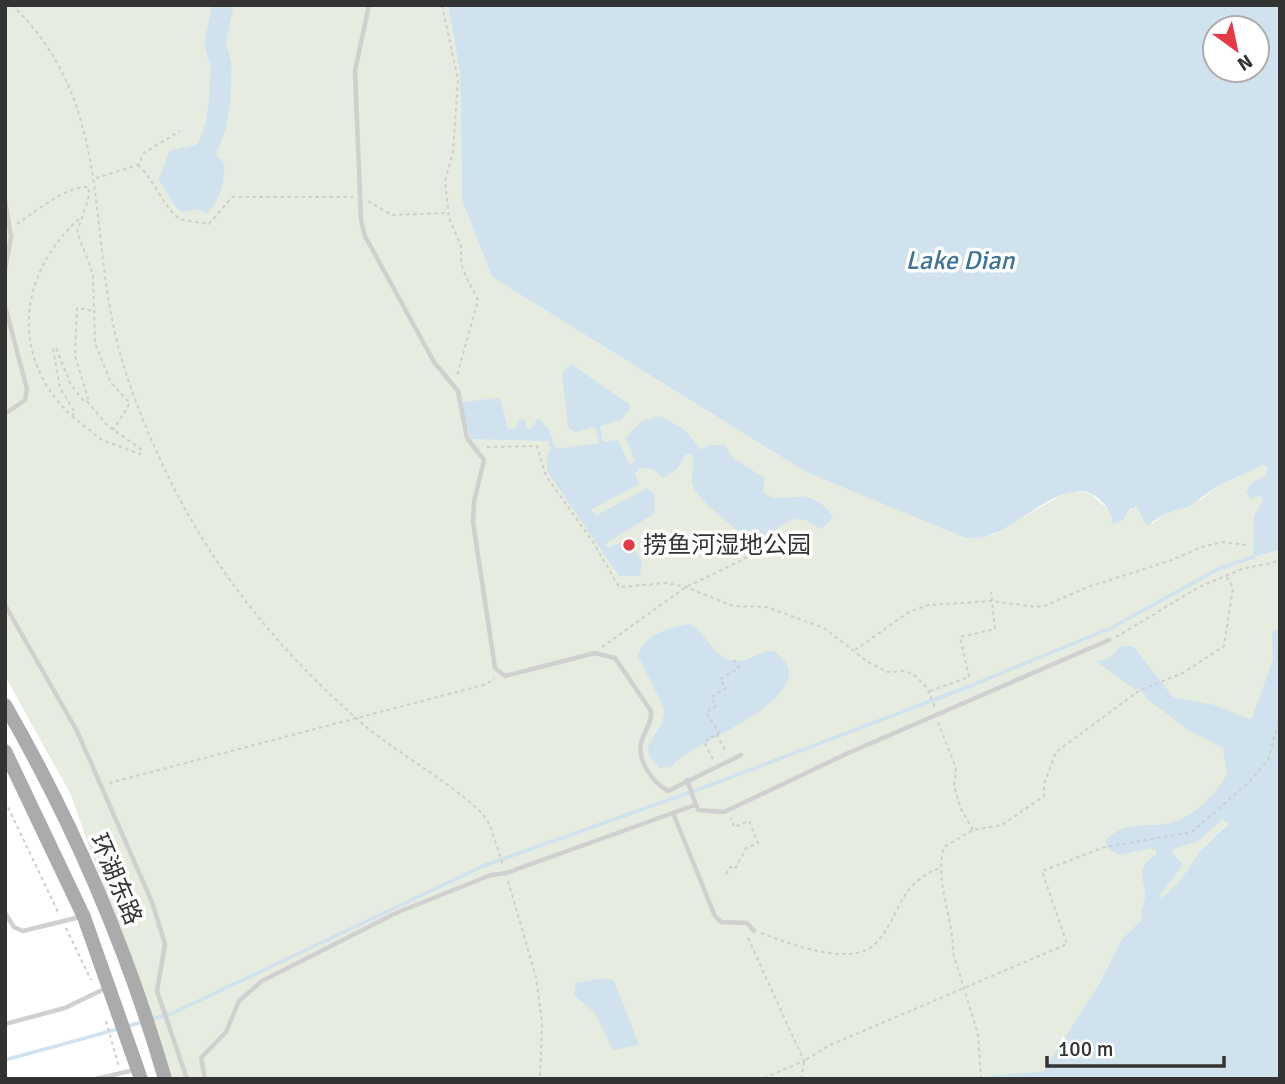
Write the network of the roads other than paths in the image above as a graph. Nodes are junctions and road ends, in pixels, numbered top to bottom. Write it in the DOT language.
graph roads {
  1 [pos="369,5"];
  2 [pos="5,200"];
  3 [pos="5,270"];
  4 [pos="5,306"];
  5 [pos="5,414"];
  6 [pos="5,605"];
  7 [pos="1109,640"];
  8 [pos="5,705"];
  9 [pos="5,751"];
  10 [pos="741,755"];
  11 [pos="688,782"];
  12 [pos="695,805"];
  13 [pos="673,813"];
  14 [pos="5,913"];
  15 [pos="84,916"];
  16 [pos="754,931"];
  17 [pos="103,990"];
  18 [pos="5,1024"];
  19 [pos="140,1074"];
  20 [pos="96,1079"];
  21 [pos="165,1079"];
  22 [pos="187,1079"];
  23 [pos="205,1079"];
  1 -- 11 [label="lane"];
  2 -- 3 [label="lane"];
  4 -- 5 [label="lane"];
  6 -- 22 [label="lane"];
  7 -- 12 [label="lane"];
  8 -- 21 [label="main road, 环湖东路"];
  9 -- 15 [label="main road, 环湖东路"];
  10 -- 11 [label="lane"];
  11 -- 12 [label="lane"];
  12 -- 13 [label="lane"];
  13 -- 16 [label="lane"];
  13 -- 23 [label="lane"];
  14 -- 15 [label="lane"];
  15 -- 17 [label="main road, 环湖东路"];
  17 -- 18 [label="lane"];
  17 -- 19 [label="main road, 环湖东路"];
  19 -- 20 [label="lane"];
}
